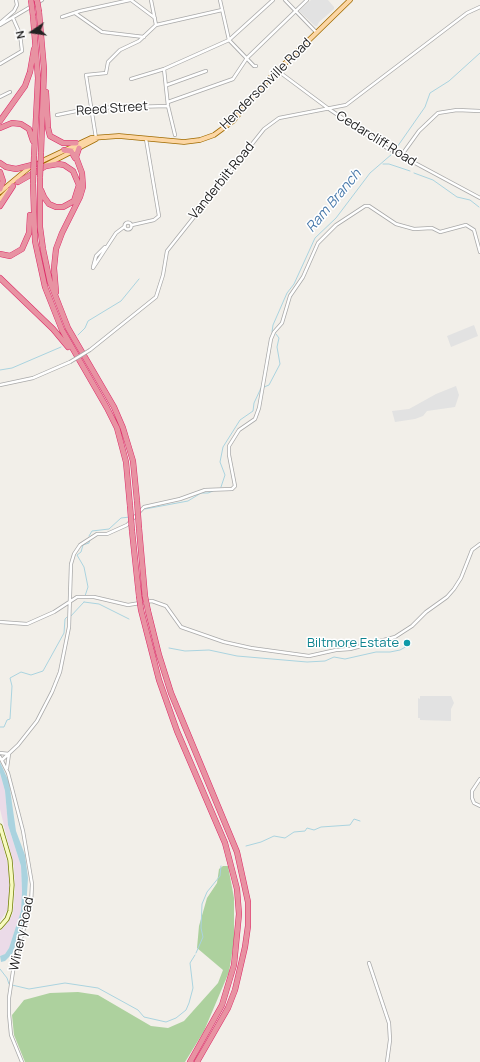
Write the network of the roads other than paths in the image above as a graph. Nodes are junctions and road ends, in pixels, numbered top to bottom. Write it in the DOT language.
graph roads {
  1 [pos="16,0"];
  2 [pos="31,0"];
  3 [pos="37,0"];
  4 [pos="42,0"];
  5 [pos="131,0"];
  6 [pos="151,0"];
  7 [pos="220,0"];
  8 [pos="273,0"];
  9 [pos="285,0"];
  10 [pos="307,0"];
  11 [pos="350,0"];
  12 [pos="480,7"];
  13 [pos="222,10"];
  14 [pos="296,11"];
  15 [pos="75,13"];
  16 [pos="13,18"];
  17 [pos="62,18"];
  18 [pos="155,18"];
  19 [pos="0,24"];
  20 [pos="156,25"];
  21 [pos="34,30"];
  22 [pos="317,33"];
  23 [pos="144,37"];
  24 [pos="229,40"];
  25 [pos="247,58"];
  26 [pos="0,64"];
  27 [pos="256,66"];
  28 [pos="44,69"];
  29 [pos="164,69"];
  30 [pos="206,71"];
  31 [pos="278,71"];
  32 [pos="131,79"];
  33 [pos="167,85"];
  34 [pos="10,92"];
  35 [pos="0,97"];
  36 [pos="168,102"];
  37 [pos="168,106"];
  38 [pos="91,108"];
  39 [pos="329,109"];
  40 [pos="480,111"];
  41 [pos="57,114"];
  42 [pos="0,121"];
  43 [pos="0,128"];
  44 [pos="175,135"];
  45 [pos="96,138"];
  46 [pos="146,139"];
  47 [pos="78,145"];
  48 [pos="35,148"];
  49 [pos="64,150"];
  50 [pos="71,151"];
  51 [pos="401,156"];
  52 [pos="0,163"];
  53 [pos="36,164"];
  54 [pos="79,166"];
  55 [pos="0,172"];
  56 [pos="40,179"];
  57 [pos="18,182"];
  58 [pos="13,186"];
  59 [pos="0,190"];
  60 [pos="33,194"];
  61 [pos="480,198"];
  62 [pos="0,199"];
  63 [pos="0,206"];
  64 [pos="132,225"];
  65 [pos="124,227"];
  66 [pos="107,246"];
  67 [pos="480,252"];
  68 [pos="0,254"];
  69 [pos="0,278"];
  70 [pos="59,307"];
  71 [pos="77,356"];
  72 [pos="0,385"];
  73 [pos="480,544"];
  74 [pos="70,601"];
  75 [pos="61,608"];
  76 [pos="69,612"];
  77 [pos="0,622"];
  78 [pos="0,753"];
  79 [pos="9,754"];
  80 [pos="1,758"];
  81 [pos="6,768"];
  82 [pos="480,779"];
  83 [pos="480,806"];
  84 [pos="0,826"];
  85 [pos="0,927"];
  86 [pos="369,963"];
  87 [pos="22,1062"];
  88 [pos="190,1062"];
  89 [pos="197,1062"];
  90 [pos="387,1062"];
  1 -- 19 [label="street"];
  2 -- 21 [label="highway, bridge"];
  3 -- 28 [label="highway, bridge"];
  4 -- 16 [label="street"];
  5 -- 15 [label="street"];
  5 -- 18 [label="street"];
  6 -- 18 [label="street"];
  7 -- 13 [label="street"];
  8 -- 24 [label="street"];
  9 -- 14 [label="street"];
  10 -- 14 [label="street"];
  11 -- 22 [label="main road, Hendersonville Road"];
  12 -- 39 [label="street, Vanderbilt Road"];
  13 -- 20 [label="street"];
  13 -- 24 [label="street"];
  14 -- 22 [label="street"];
  14 -- 25 [label="street"];
  15 -- 17 [label="street"];
  15 -- 23 [label="street"];
  16 -- 19 [label="street"];
  16 -- 26 [label="street"];
  18 -- 20 [label="street"];
  20 -- 23 [label="street"];
  21 -- 42 [label="highway"];
  21 -- 48 [label="highway"];
  22 -- 31 [label="main road, Hendersonville Road"];
  23 -- 38 [label="street"];
  24 -- 25 [label="street"];
  24 -- 29 [label="street"];
  25 -- 27 [label="street"];
  25 -- 36 [label="street"];
  28 -- 47 [label="highway"];
  28 -- 56 [label="highway, bridge"];
  29 -- 32 [label="street"];
  29 -- 33 [label="street"];
  30 -- 33 [label="street"];
  31 -- 39 [label="street, Cedarcliff Road"];
  31 -- 46 [label="main road, Hendersonville Road"];
  33 -- 36 [label="street"];
  34 -- 35 [label="street"];
  36 -- 37 [label="street"];
  37 -- 38 [label="street, Reed Street"];
  37 -- 44 [label="street"];
  38 -- 41 [label="street, Reed Street"];
  38 -- 45 [label="street"];
  39 -- 51 [label="street, Cedarcliff Road"];
  39 -- 72 [label="street, Vanderbilt Road, bridge"];
  40 -- 51 [label="street"];
  43 -- 48 [label="highway"];
  45 -- 46 [label="main road, Hendersonville Road"];
  45 -- 47 [label="main road, Hendersonville Road"];
  46 -- 64 [label="street"];
  47 -- 49 [label="main road, Hendersonville Road"];
  47 -- 50 [label="main road, Hendersonville Road"];
  47 -- 54 [label="highway"];
  48 -- 60 [label="highway, bridge"];
  49 -- 50 [label="highway"];
  49 -- 53 [label="main road, Hendersonville Road"];
  50 -- 54 [label="highway"];
  50 -- 57 [label="main road, Hendersonville Road"];
  51 -- 61 [label="street, Cedarcliff Road"];
  52 -- 53 [label="highway"];
  53 -- 59 [label="main road, Hendersonville Road"];
  54 -- 70 [label="highway"];
  55 -- 59 [label="highway"];
  56 -- 57 [label="highway"];
  56 -- 70 [label="highway"];
  57 -- 58 [label="main road, Hendersonville Road"];
  58 -- 62 [label="main road, Hendersonville Road"];
  58 -- 63 [label="highway"];
  60 -- 68 [label="highway"];
  60 -- 71 [label="highway"];
  64 -- 65 [label="street"];
  64 -- 65 [label="street"];
  65 -- 66 [label="street"];
  66 -- 66 [label="street"];
  67 -- 74 [label="street"];
  69 -- 71 [label="highway"];
  70 -- 89 [label="highway, bridge"];
  71 -- 88 [label="highway, bridge"];
  73 -- 74 [label="street"];
  74 -- 75 [label="street"];
  74 -- 76 [label="street"];
  75 -- 76 [label="street"];
  75 -- 77 [label="street"];
  76 -- 79 [label="street"];
  78 -- 79 [label="street"];
  79 -- 80 [label="street"];
  79 -- 81 [label="street"];
  80 -- 81 [label="street, Winery Road"];
  81 -- 87 [label="street, Winery Road"];
  82 -- 83 [label="street"];
  84 -- 85 [label="main road"];
  86 -- 90 [label="street"];
}
